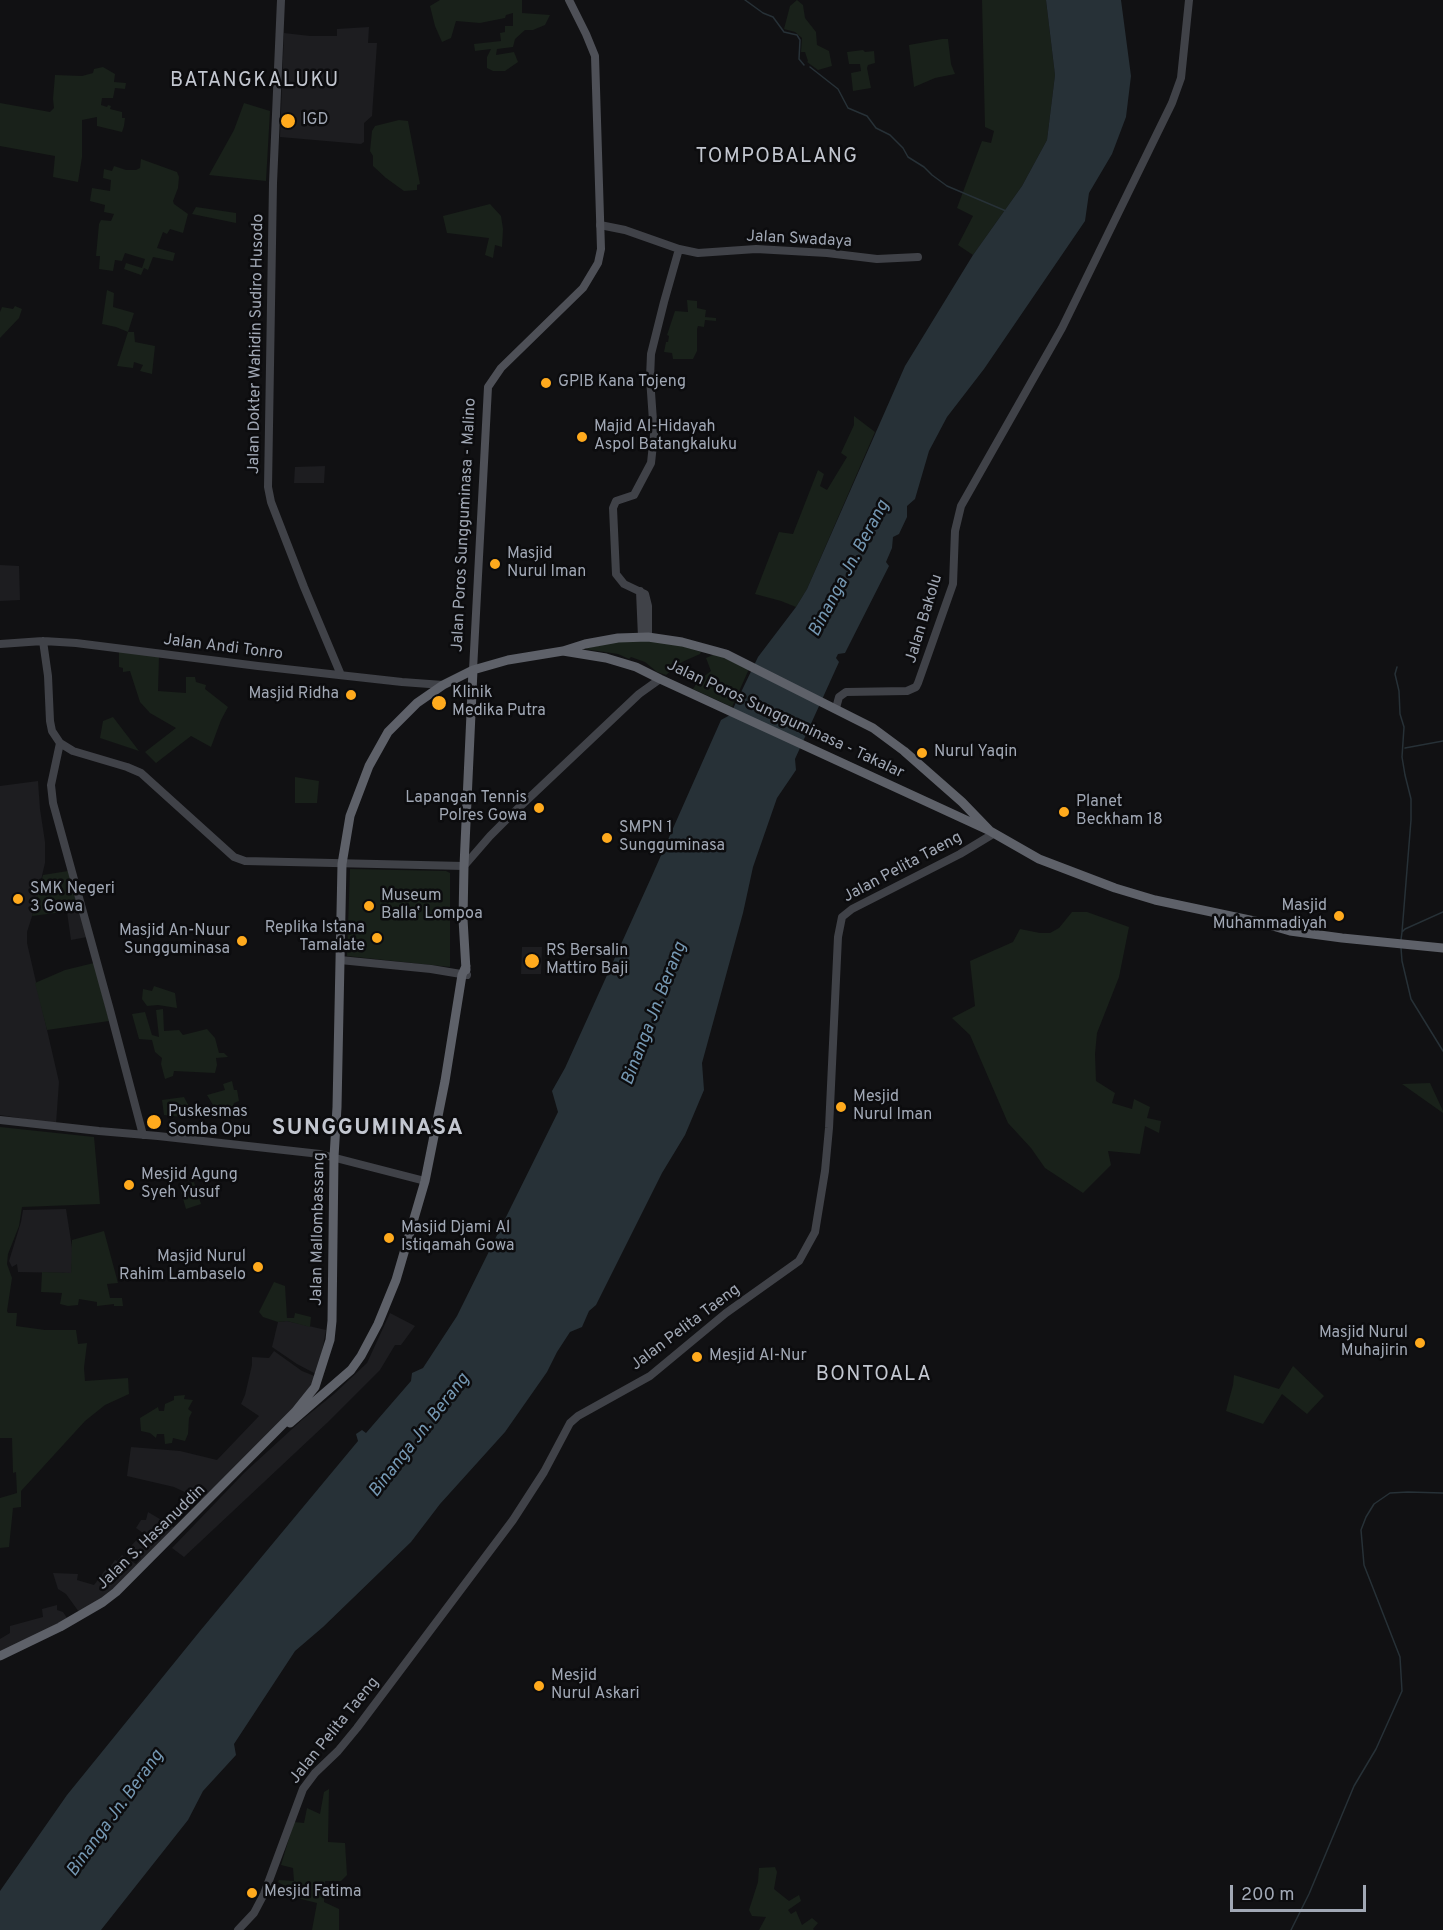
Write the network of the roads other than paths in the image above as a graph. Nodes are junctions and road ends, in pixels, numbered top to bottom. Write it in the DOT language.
graph roads {
  1 [pos="281,0"];
  2 [pos="569,0"];
  3 [pos="1189,0"];
  4 [pos="600,225"];
  5 [pos="679,249"];
  6 [pos="918,257"];
  7 [pos="645,637"];
  8 [pos="43,641"];
  9 [pos="0,644"];
  10 [pos="562,651"];
  11 [pos="473,670"];
  12 [pos="341,675"];
  13 [pos="660,680"];
  14 [pos="443,684"];
  15 [pos="834,707"];
  16 [pos="60,743"];
  17 [pos="969,809"];
  18 [pos="963,819"];
  19 [pos="992,832"];
  20 [pos="342,864"];
  21 [pos="464,866"];
  22 [pos="1443,948"];
  23 [pos="340,960"];
  24 [pos="465,972"];
  25 [pos="0,1120"];
  26 [pos="142,1135"];
  27 [pos="334,1156"];
  28 [pos="425,1181"];
  29 [pos="306,1411"];
  30 [pos="276,1433"];
  31 [pos="0,1658"];
  32 [pos="238,1930"];
  1 -- 12 [label="street, Jalan Dokter Wahidin Sudiro Husodo"];
  2 -- 4 [label="main road, Jalan Poros Sungguminasa - Malino"];
  3 -- 15 [label="street, Jalan Bakolu"];
  4 -- 5 [label="street, Jalan Swadaya"];
  4 -- 11 [label="main road, Jalan Poros Sungguminasa - Malino"];
  5 -- 6 [label="street, Jalan Swadaya"];
  5 -- 7 [label="street"];
  7 -- 10 [label="highway, Jalan Poros Sungguminasa - Takalar"];
  7 -- 15 [label="highway, Jalan Poros Sungguminasa - Takalar"];
  8 -- 9 [label="street, Jalan Andi Tonro"];
  8 -- 12 [label="street, Jalan Andi Tonro"];
  8 -- 16 [label="street"];
  10 -- 11 [label="highway, Jalan Mallombassang"];
  10 -- 13 [label="highway, Jalan Poros Sungguminasa - Takalar"];
  11 -- 14 [label="highway, Jalan Mallombassang"];
  11 -- 21 [label="highway"];
  12 -- 14 [label="street, Jalan Andi Tonro"];
  13 -- 18 [label="highway, Jalan Poros Sungguminasa - Takalar"];
  13 -- 21 [label="street"];
  14 -- 20 [label="highway, Jalan Mallombassang"];
  15 -- 17 [label="highway, Jalan Poros Sungguminasa - Takalar"];
  16 -- 20 [label="street"];
  16 -- 26 [label="street"];
  17 -- 18 [label="highway"];
  17 -- 19 [label="highway, Jalan Poros Sungguminasa - Takalar"];
  18 -- 19 [label="highway, Jalan Poros Sungguminasa - Takalar"];
  19 -- 22 [label="highway, Jalan Poros Sungguminasa - Takalar"];
  19 -- 32 [label="street, Jalan Pelita Taeng"];
  20 -- 21 [label="street"];
  20 -- 23 [label="highway, Jalan Mallombassang"];
  21 -- 24 [label="highway"];
  23 -- 24 [label="street"];
  23 -- 27 [label="highway, Jalan Mallombassang"];
  24 -- 28 [label="highway"];
  24 -- 29 [label="highway"];
  25 -- 26 [label="street"];
  26 -- 27 [label="street"];
  27 -- 28 [label="street"];
  27 -- 30 [label="highway, Jalan Mallombassang"];
  28 -- 29 [label="highway"];
  29 -- 30 [label="highway"];
  30 -- 31 [label="highway, Jalan S. Hasanuddin"];
}
